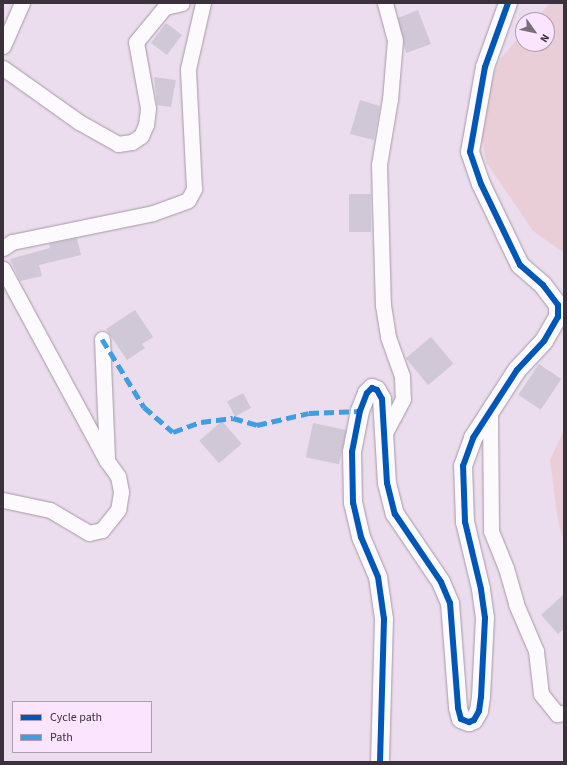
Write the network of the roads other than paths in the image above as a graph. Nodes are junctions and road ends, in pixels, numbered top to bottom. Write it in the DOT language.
graph roads {
  1 [pos="22,3"];
  2 [pos="182,3"];
  3 [pos="203,3"];
  4 [pos="385,3"];
  5 [pos="508,3"];
  6 [pos="3,46"];
  7 [pos="3,68"];
  8 [pos="3,248"];
  9 [pos="3,269"];
  10 [pos="102,339"];
  11 [pos="490,412"];
  12 [pos="385,433"];
  13 [pos="107,461"];
  14 [pos="3,500"];
  15 [pos="564,713"];
  16 [pos="380,762"];
  1 -- 6 [label="street"];
  2 -- 7 [label="street"];
  3 -- 8 [label="street"];
  4 -- 12 [label="street"];
  5 -- 11 [label="street"];
  9 -- 13 [label="street"];
  10 -- 13 [label="street"];
  11 -- 12 [label="street"];
  11 -- 15 [label="street"];
  12 -- 16 [label="street"];
  13 -- 14 [label="street"];
}
